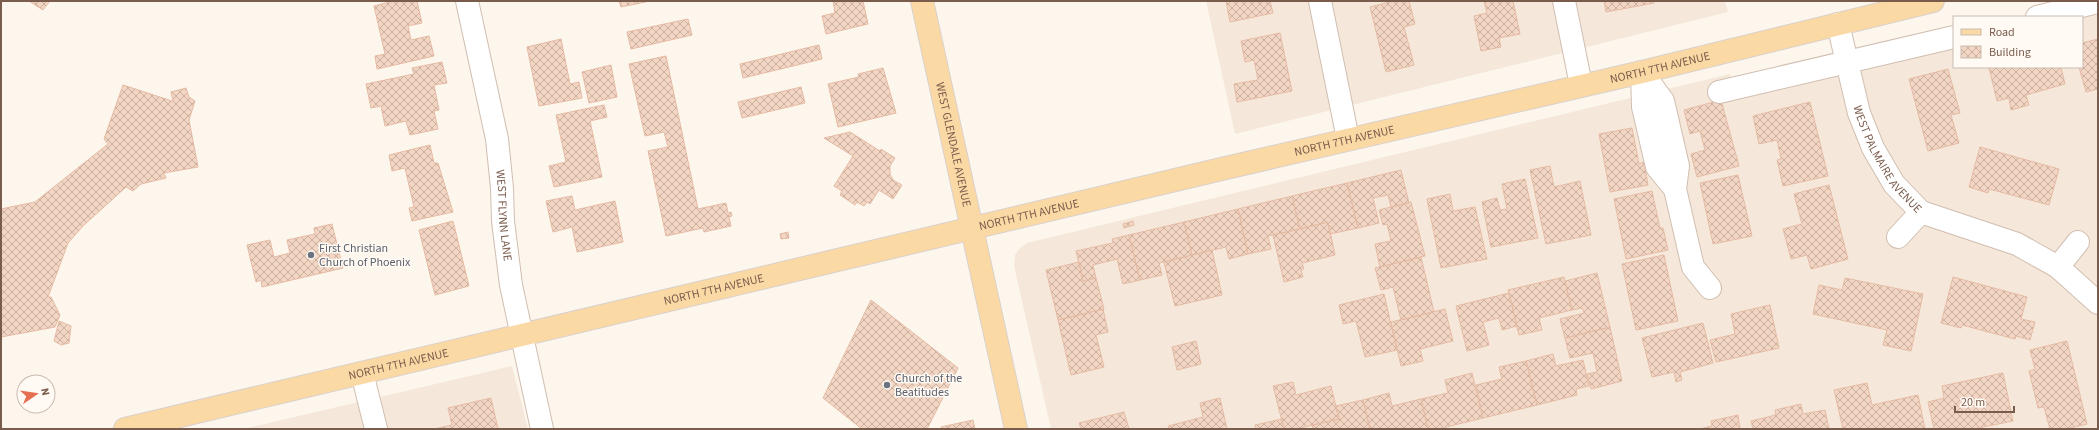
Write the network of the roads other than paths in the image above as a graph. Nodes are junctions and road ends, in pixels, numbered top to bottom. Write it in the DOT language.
graph roads {
  1 [pos="466,1"];
  2 [pos="922,1"];
  3 [pos="1320,1"];
  4 [pos="1564,1"];
  5 [pos="1933,1"];
  6 [pos="2098,2"];
  7 [pos="2041,16"];
  8 [pos="1838,24"];
  9 [pos="1953,37"];
  10 [pos="1847,63"];
  11 [pos="1642,72"];
  12 [pos="1581,85"];
  13 [pos="1719,92"];
  14 [pos="1348,140"];
  15 [pos="1921,212"];
  16 [pos="971,229"];
  17 [pos="1898,236"];
  18 [pos="2078,242"];
  19 [pos="2058,267"];
  20 [pos="1710,288"];
  21 [pos="2098,303"];
  22 [pos="521,335"];
  23 [pos="362,373"];
  24 [pos="125,429"];
  25 [pos="376,429"];
  26 [pos="542,429"];
  27 [pos="1016,429"];
  1 -- 22 [label="street, WEST FLYNN LANE"];
  2 -- 16 [label="main road, WEST GLENDALE AVENUE"];
  3 -- 14 [label="street"];
  4 -- 12 [label="street"];
  5 -- 8 [label="main road, NORTH 7TH AVENUE"];
  6 -- 7 [label="street"];
  8 -- 10 [label="street, WEST PALMAIRE AVENUE"];
  8 -- 11 [label="main road, NORTH 7TH AVENUE"];
  9 -- 10 [label="street"];
  10 -- 13 [label="street"];
  10 -- 15 [label="street, WEST PALMAIRE AVENUE"];
  11 -- 12 [label="main road, NORTH 7TH AVENUE"];
  11 -- 20 [label="street"];
  12 -- 14 [label="main road, NORTH 7TH AVENUE"];
  14 -- 16 [label="main road, NORTH 7TH AVENUE"];
  15 -- 17 [label="street"];
  15 -- 19 [label="street, WEST PALMAIRE AVENUE"];
  16 -- 22 [label="main road, NORTH 7TH AVENUE"];
  16 -- 27 [label="main road, WEST GLENDALE AVENUE"];
  18 -- 19 [label="street"];
  19 -- 21 [label="street, WEST PALMAIRE AVENUE"];
  22 -- 23 [label="main road, NORTH 7TH AVENUE"];
  22 -- 26 [label="street, WEST FLYNN LANE"];
  23 -- 24 [label="main road, NORTH 7TH AVENUE"];
  23 -- 25 [label="street"];
}
